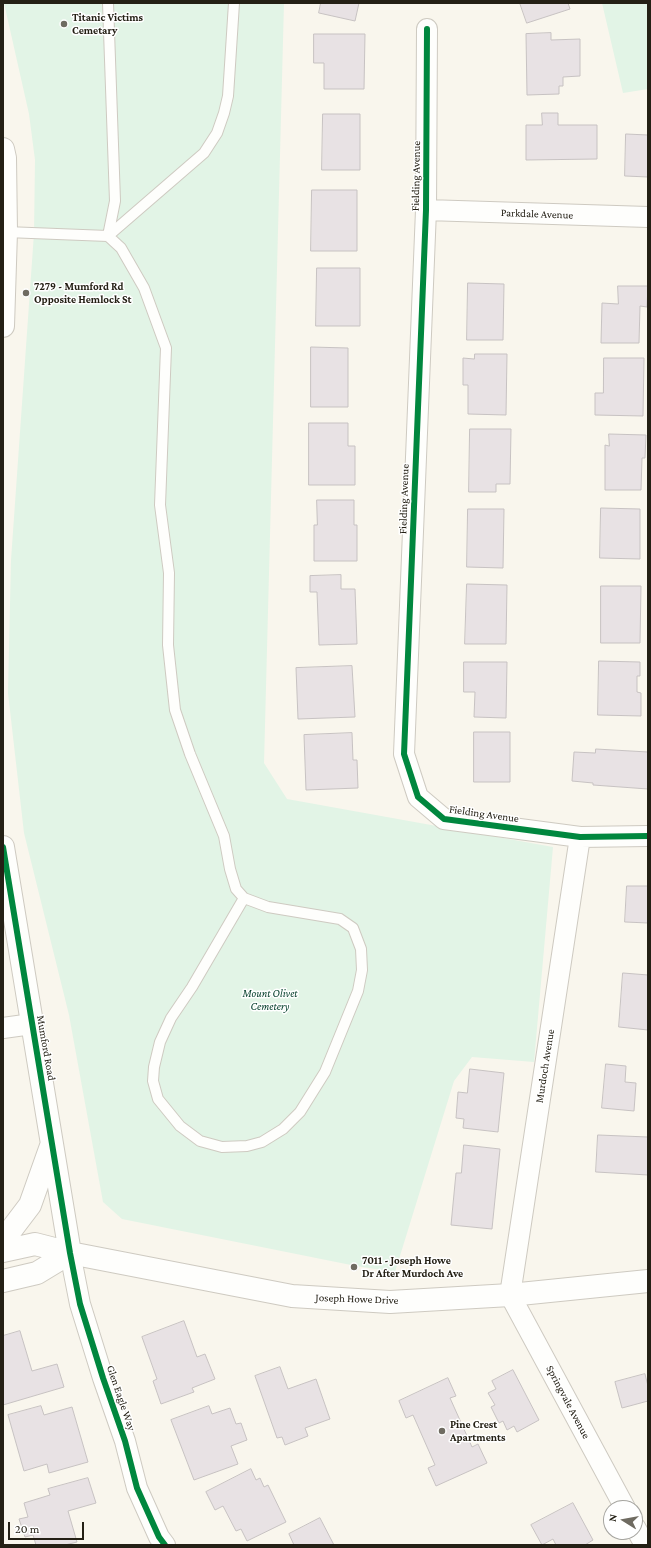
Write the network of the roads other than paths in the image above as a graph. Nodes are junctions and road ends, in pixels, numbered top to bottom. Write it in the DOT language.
graph roads {
  1 [pos="108,3"];
  2 [pos="234,3"];
  3 [pos="427,30"];
  4 [pos="3,149"];
  5 [pos="426,210"];
  6 [pos="648,218"];
  7 [pos="6,232"];
  8 [pos="108,236"];
  9 [pos="3,326"];
  10 [pos="648,836"];
  11 [pos="580,837"];
  12 [pos="3,847"];
  13 [pos="244,898"];
  14 [pos="32,1024"];
  15 [pos="3,1028"];
  16 [pos="52,1143"];
  17 [pos="3,1237"];
  18 [pos="3,1251"];
  19 [pos="70,1253"];
  20 [pos="3,1281"];
  21 [pos="648,1281"];
  22 [pos="510,1295"];
  23 [pos="621,1500"];
  24 [pos="165,1545"];
  1 -- 8 [label="lane"];
  2 -- 8 [label="lane"];
  3 -- 5 [label="street, Fielding Avenue"];
  4 -- 7 [label="main road"];
  5 -- 6 [label="street, Parkdale Avenue"];
  5 -- 11 [label="street, Fielding Avenue"];
  7 -- 8 [label="lane"];
  7 -- 9 [label="main road"];
  8 -- 13 [label="lane"];
  10 -- 11 [label="street, Fielding Avenue"];
  11 -- 22 [label="street, Murdoch Avenue"];
  12 -- 14 [label="main road, Mumford Road"];
  13 -- 13 [label="lane"];
  14 -- 15 [label="street"];
  14 -- 16 [label="main road, Mumford Road"];
  16 -- 17 [label="main road"];
  16 -- 19 [label="main road, Mumford Road"];
  18 -- 19 [label="main road, Joseph Howe Drive"];
  19 -- 20 [label="main road"];
  19 -- 22 [label="main road, Joseph Howe Drive"];
  19 -- 24 [label="street, Glen Eagle Way"];
  21 -- 22 [label="main road, Joseph Howe Drive"];
  22 -- 23 [label="street, Springvale Avenue"];
}
